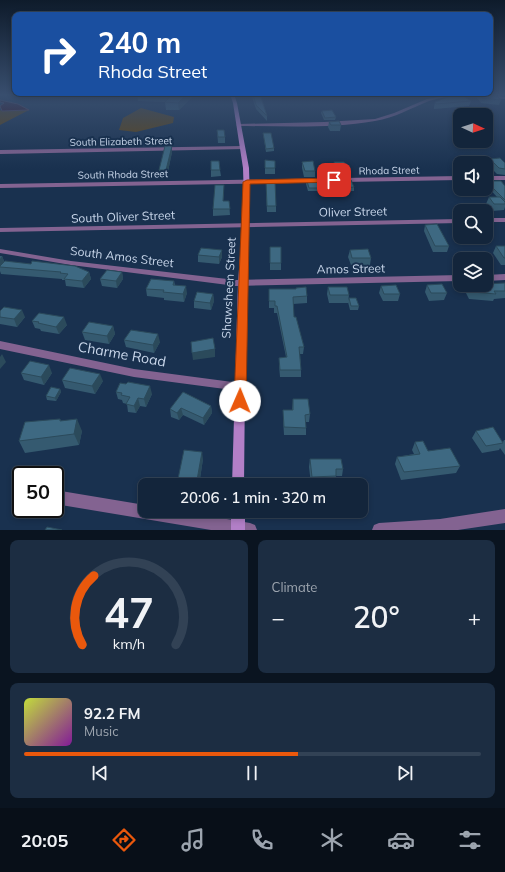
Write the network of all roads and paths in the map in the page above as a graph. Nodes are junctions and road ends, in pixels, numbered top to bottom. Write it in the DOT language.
graph roads {
  1 [pos="237,119"];
  2 [pos="380,119"];
  3 [pos="238,125"];
  4 [pos="242,148"];
  5 [pos="0,152"];
  6 [pos="453,178"];
  7 [pos="493,178"];
  8 [pos="505,178"];
  9 [pos="247,182"];
  10 [pos="0,186"];
  11 [pos="493,220"];
  12 [pos="505,220"];
  13 [pos="453,221"];
  14 [pos="247,225"];
  15 [pos="0,230"];
  16 [pos="0,251"];
  17 [pos="505,277"];
  18 [pos="453,278"];
  19 [pos="493,278"];
  20 [pos="242,283"];
  21 [pos="0,345"];
  22 [pos="240,387"];
  23 [pos="238,478"];
  24 [pos="64,498"];
  25 [pos="505,516"];
  26 [pos="240,518"];
  27 [pos="242,529"];
  28 [pos="379,530"];
  1 -- 3 [label="main road, Shawsheen Street"];
  2 -- 3 [label="street"];
  3 -- 4 [label="main road, Shawsheen Street"];
  4 -- 5 [label="street, South Elizabeth Street"];
  4 -- 9 [label="main road, Shawsheen Street"];
  6 -- 9 [label="street, Rhoda Street"];
  7 -- 8 [label="street"];
  9 -- 10 [label="street, South Rhoda Street"];
  9 -- 14 [label="main road, Shawsheen Street"];
  11 -- 12 [label="street"];
  13 -- 14 [label="street, Oliver Street"];
  14 -- 15 [label="street, South Oliver Street"];
  14 -- 20 [label="main road, Shawsheen Street"];
  16 -- 20 [label="street, South Amos Street"];
  17 -- 19 [label="street"];
  18 -- 20 [label="street, Amos Street"];
  20 -- 22 [label="main road, Shawsheen Street"];
  21 -- 22 [label="street, Charme Road"];
  22 -- 23 [label="main road, Shawsheen Street"];
  24 -- 27 [label="street"];
  25 -- 28 [label="street"];
  26 -- 27 [label="main road"];
}
